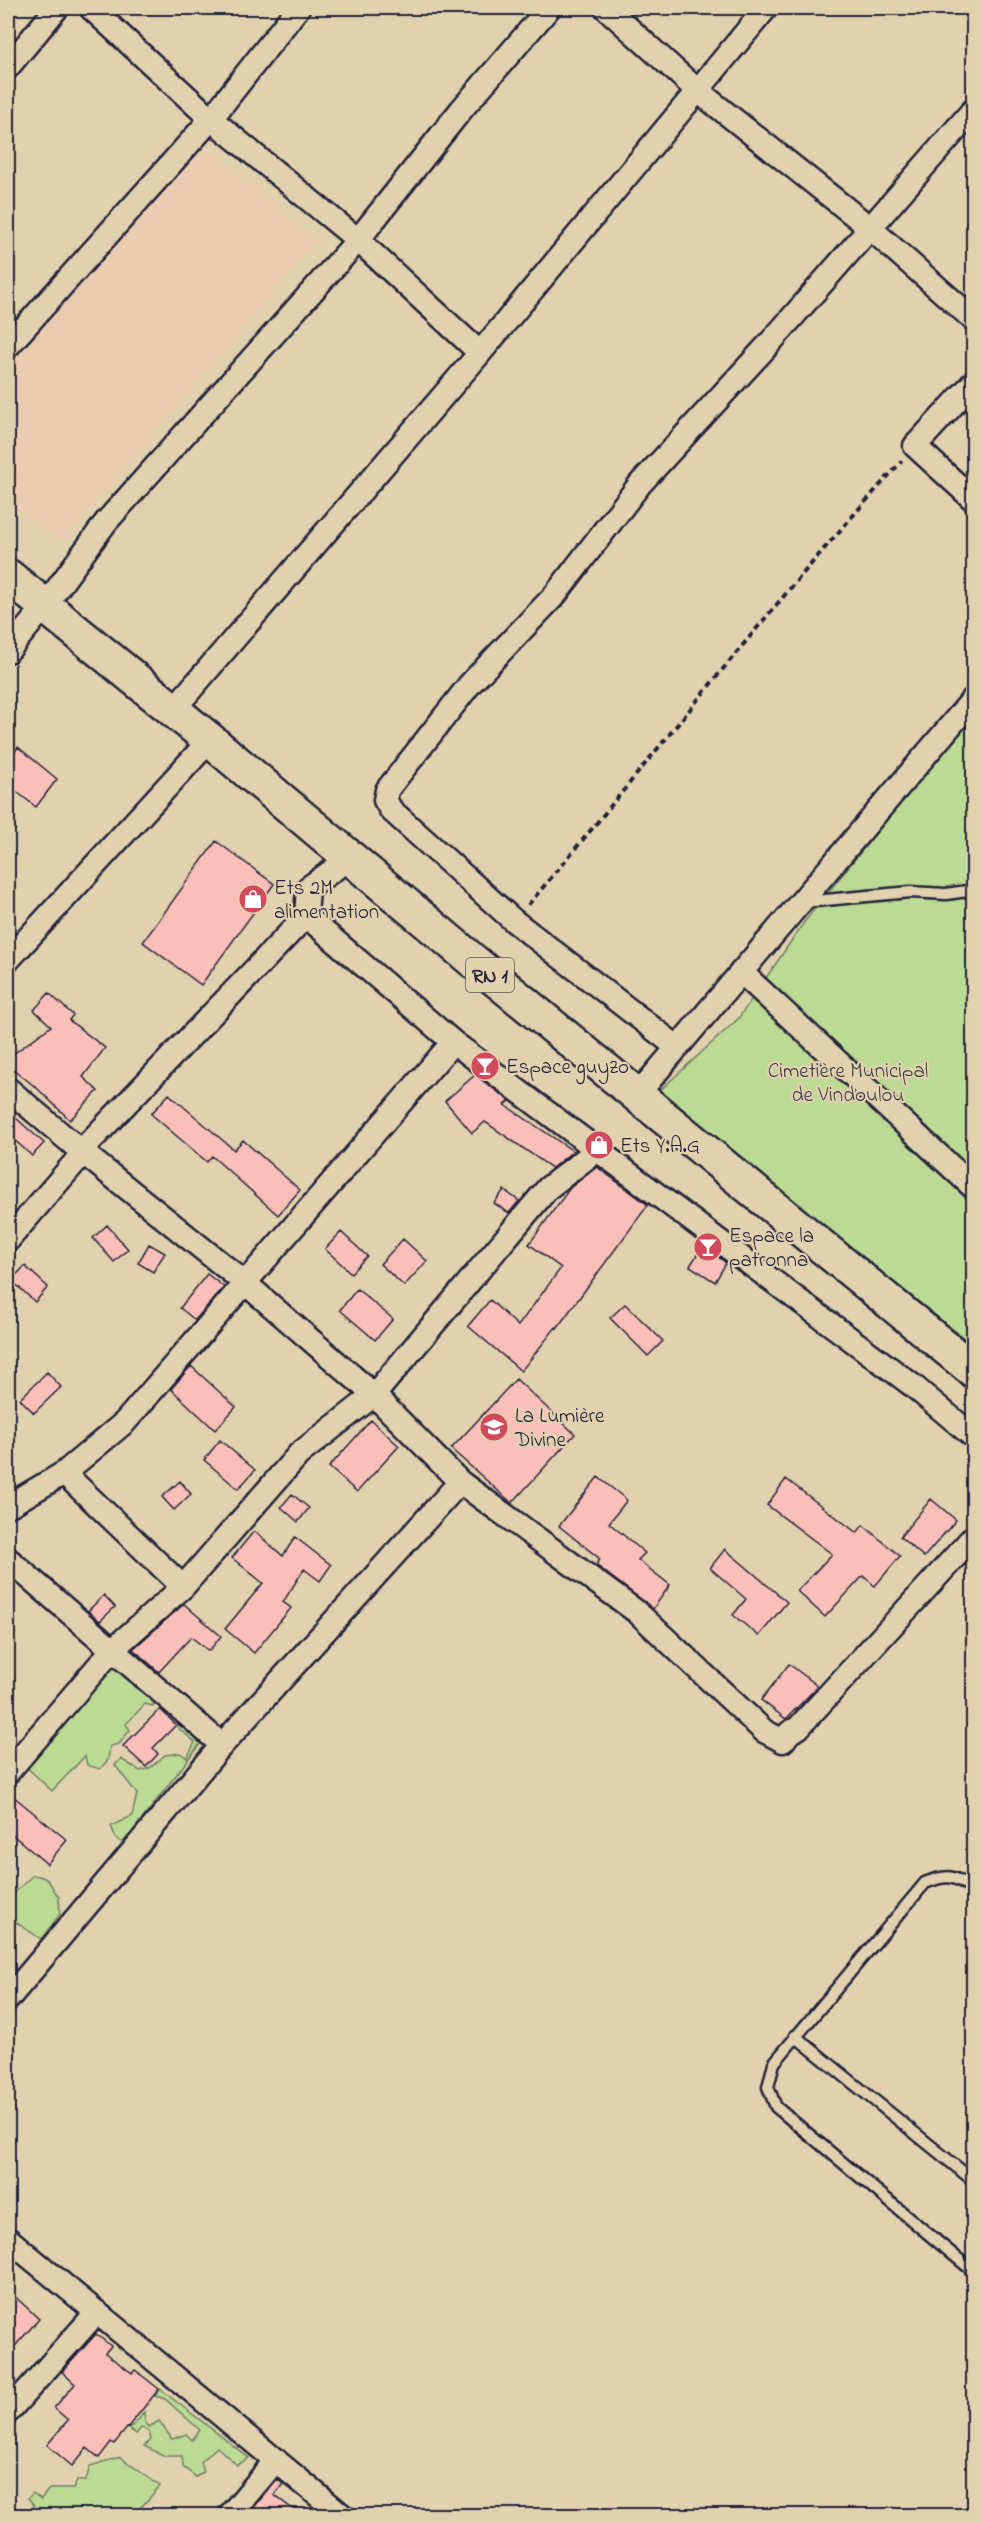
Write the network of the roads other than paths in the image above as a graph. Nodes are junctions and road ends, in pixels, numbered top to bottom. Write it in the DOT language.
graph roads {
  1 [pos="57,8"];
  2 [pos="91,8"];
  3 [pos="298,8"];
  4 [pos="549,8"];
  5 [pos="606,8"];
  6 [pos="766,8"];
  7 [pos="8,67"];
  8 [pos="698,91"];
  9 [pos="974,109"];
  10 [pos="211,119"];
  11 [pos="869,227"];
  12 [pos="358,240"];
  13 [pos="974,320"];
  14 [pos="8,346"];
  15 [pos="480,353"];
  16 [pos="974,382"];
  17 [pos="974,500"];
  18 [pos="8,576"];
  19 [pos="44,607"];
  20 [pos="8,651"];
  21 [pos="974,698"];
  22 [pos="173,710"];
  23 [pos="210,740"];
  24 [pos="350,858"];
  25 [pos="974,890"];
  26 [pos="800,902"];
  27 [pos="306,916"];
  28 [pos="8,960"];
  29 [pos="741,972"];
  30 [pos="453,1042"];
  31 [pos="677,1047"];
  32 [pos="8,1089"];
  33 [pos="637,1095"];
  34 [pos="597,1150"];
  35 [pos="81,1151"];
  36 [pos="974,1188"];
  37 [pos="8,1240"];
  38 [pos="245,1283"];
  39 [pos="974,1371"];
  40 [pos="374,1395"];
  41 [pos="974,1437"];
  42 [pos="64,1473"];
  43 [pos="460,1482"];
  44 [pos="8,1506"];
  45 [pos="974,1536"];
  46 [pos="8,1559"];
  47 [pos="183,1587"];
  48 [pos="112,1650"];
  49 [pos="222,1744"];
  50 [pos="8,1772"];
  51 [pos="974,1890"];
  52 [pos="8,2000"];
  53 [pos="795,2036"];
  54 [pos="974,2181"];
  55 [pos="8,2239"];
  56 [pos="974,2272"];
  57 [pos="96,2312"];
  58 [pos="8,2412"];
  59 [pos="276,2460"];
  60 [pos="229,2516"];
  61 [pos="343,2516"];
  1 -- 7 [label="street"];
  2 -- 10 [label="street"];
  3 -- 10 [label="street"];
  4 -- 12 [label="street"];
  5 -- 8 [label="street"];
  6 -- 8 [label="street"];
  8 -- 11 [label="street"];
  8 -- 15 [label="street"];
  9 -- 11 [label="street"];
  10 -- 12 [label="street"];
  10 -- 14 [label="street"];
  11 -- 13 [label="street"];
  11 -- 31 [label="street"];
  12 -- 15 [label="street"];
  12 -- 19 [label="street"];
  15 -- 22 [label="street"];
  16 -- 17 [label="street"];
  18 -- 19 [label="highway, RN 1"];
  19 -- 20 [label="street"];
  19 -- 22 [label="highway, RN 1"];
  21 -- 26 [label="street"];
  22 -- 23 [label="highway, RN 1"];
  23 -- 24 [label="highway, RN 1"];
  23 -- 28 [label="street"];
  24 -- 27 [label="street"];
  24 -- 33 [label="highway, RN 1"];
  25 -- 26 [label="lane"];
  26 -- 29 [label="street"];
  27 -- 30 [label="street"];
  27 -- 35 [label="street"];
  29 -- 31 [label="street"];
  29 -- 36 [label="street"];
  30 -- 34 [label="street"];
  30 -- 38 [label="street"];
  31 -- 33 [label="street"];
  32 -- 35 [label="street"];
  33 -- 39 [label="highway, RN 1"];
  34 -- 40 [label="street"];
  34 -- 41 [label="street"];
  35 -- 37 [label="street"];
  35 -- 38 [label="street"];
  38 -- 40 [label="street"];
  38 -- 42 [label="street"];
  40 -- 43 [label="street"];
  40 -- 47 [label="street"];
  42 -- 44 [label="street"];
  42 -- 47 [label="street"];
  43 -- 45 [label="street"];
  43 -- 49 [label="street"];
  46 -- 48 [label="street"];
  47 -- 48 [label="street"];
  48 -- 49 [label="street"];
  48 -- 50 [label="street"];
  49 -- 52 [label="street"];
  51 -- 53 [label="lane"];
  53 -- 54 [label="lane"];
  53 -- 56 [label="lane"];
  55 -- 57 [label="street"];
  57 -- 58 [label="street"];
  57 -- 59 [label="street"];
  59 -- 60 [label="street"];
  59 -- 61 [label="street"];
}
